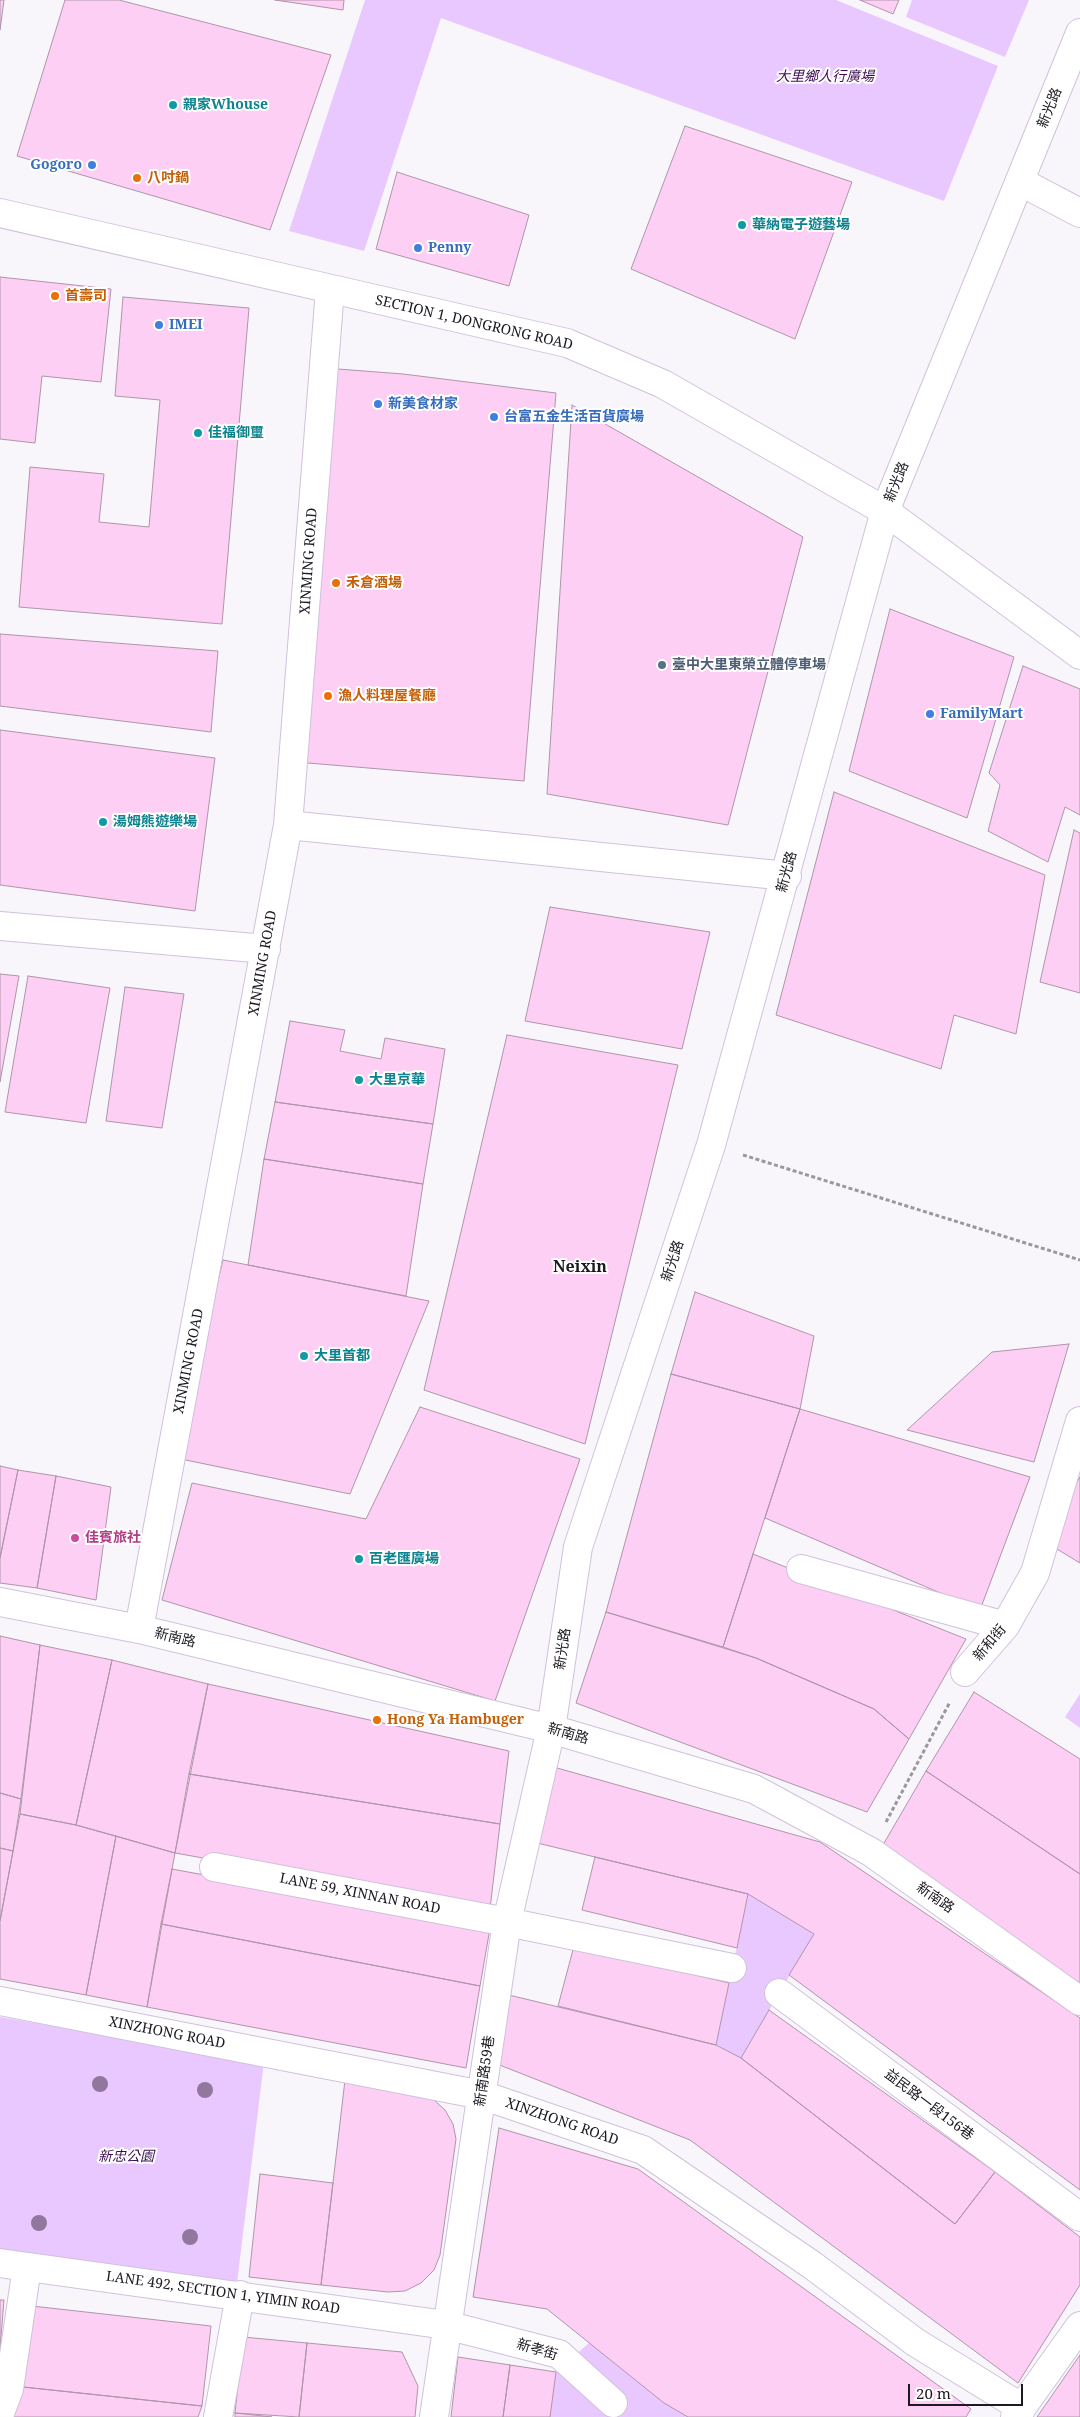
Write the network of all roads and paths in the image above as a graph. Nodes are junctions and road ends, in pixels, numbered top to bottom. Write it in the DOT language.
graph roads {
  1 [pos="1080,33"];
  2 [pos="1021,182"];
  3 [pos="0,213"];
  4 [pos="1080,213"];
  5 [pos="330,289"];
  6 [pos="885,510"];
  7 [pos="1080,655"];
  8 [pos="288,825"];
  9 [pos="787,876"];
  10 [pos="0,926"];
  11 [pos="266,949"];
  12 [pos="711,1145"];
  13 [pos="1080,1260"];
  14 [pos="1080,1421"];
  15 [pos="801,1569"];
  16 [pos="0,1602"];
  17 [pos="1005,1626"];
  18 [pos="139,1629"];
  19 [pos="965,1672"];
  20 [pos="551,1728"];
  21 [pos="871,1852"];
  22 [pos="214,1867"];
  23 [pos="506,1922"];
  24 [pos="732,1968"];
  25 [pos="779,1993"];
  26 [pos="0,2001"];
  27 [pos="1080,2001"];
  28 [pos="482,2094"];
  29 [pos="1080,2217"];
  30 [pos="0,2263"];
  31 [pos="27,2267"];
  32 [pos="240,2295"];
  33 [pos="446,2325"];
  34 [pos="1080,2326"];
  35 [pos="613,2403"];
  36 [pos="0,2413"];
  37 [pos="1019,2413"];
  38 [pos="218,2417"];
  39 [pos="434,2417"];
  1 -- 2 [label="street, 新光路"];
  2 -- 4 [label="street"];
  2 -- 6 [label="street, 新光路"];
  3 -- 5 [label="street, SECTION 1, DONGRONG ROAD"];
  5 -- 6 [label="street, SECTION 1, DONGRONG ROAD"];
  5 -- 8 [label="street, XINMING ROAD"];
  6 -- 7 [label="street, SECTION 1, DONGRONG ROAD"];
  6 -- 9 [label="street, 新光路"];
  8 -- 9 [label="street"];
  8 -- 11 [label="street, XINMING ROAD"];
  9 -- 12 [label="street, 新光路"];
  10 -- 11 [label="street"];
  11 -- 18 [label="street, XINMING ROAD"];
  12 -- 13 [label="path"];
  12 -- 20 [label="street, 新光路"];
  14 -- 17 [label="street, 新和街"];
  15 -- 17 [label="street"];
  16 -- 18 [label="street, 新南路"];
  17 -- 19 [label="street, 新和街"];
  18 -- 20 [label="street, 新南路"];
  19 -- 21 [label="path, 新和街"];
  20 -- 21 [label="street, 新南路"];
  20 -- 23 [label="street, 新南路59巷"];
  21 -- 27 [label="street, 新南路"];
  22 -- 23 [label="street, LANE 59, XINNAN ROAD"];
  23 -- 24 [label="street"];
  23 -- 28 [label="street, 新南路59巷"];
  25 -- 29 [label="street, 益民路一段156巷"];
  26 -- 28 [label="street, XINZHONG ROAD"];
  28 -- 33 [label="street, 新南路59巷"];
  28 -- 37 [label="street, XINZHONG ROAD"];
  30 -- 31 [label="street, LANE 492, SECTION 1, YIMIN ROAD"];
  31 -- 32 [label="street, LANE 492, SECTION 1, YIMIN ROAD"];
  31 -- 36 [label="street"];
  32 -- 33 [label="street, LANE 492, SECTION 1, YIMIN ROAD"];
  32 -- 38 [label="street"];
  33 -- 35 [label="street, 新孝街"];
  33 -- 39 [label="street, 新南路59巷"];
  34 -- 37 [label="street"];
}
